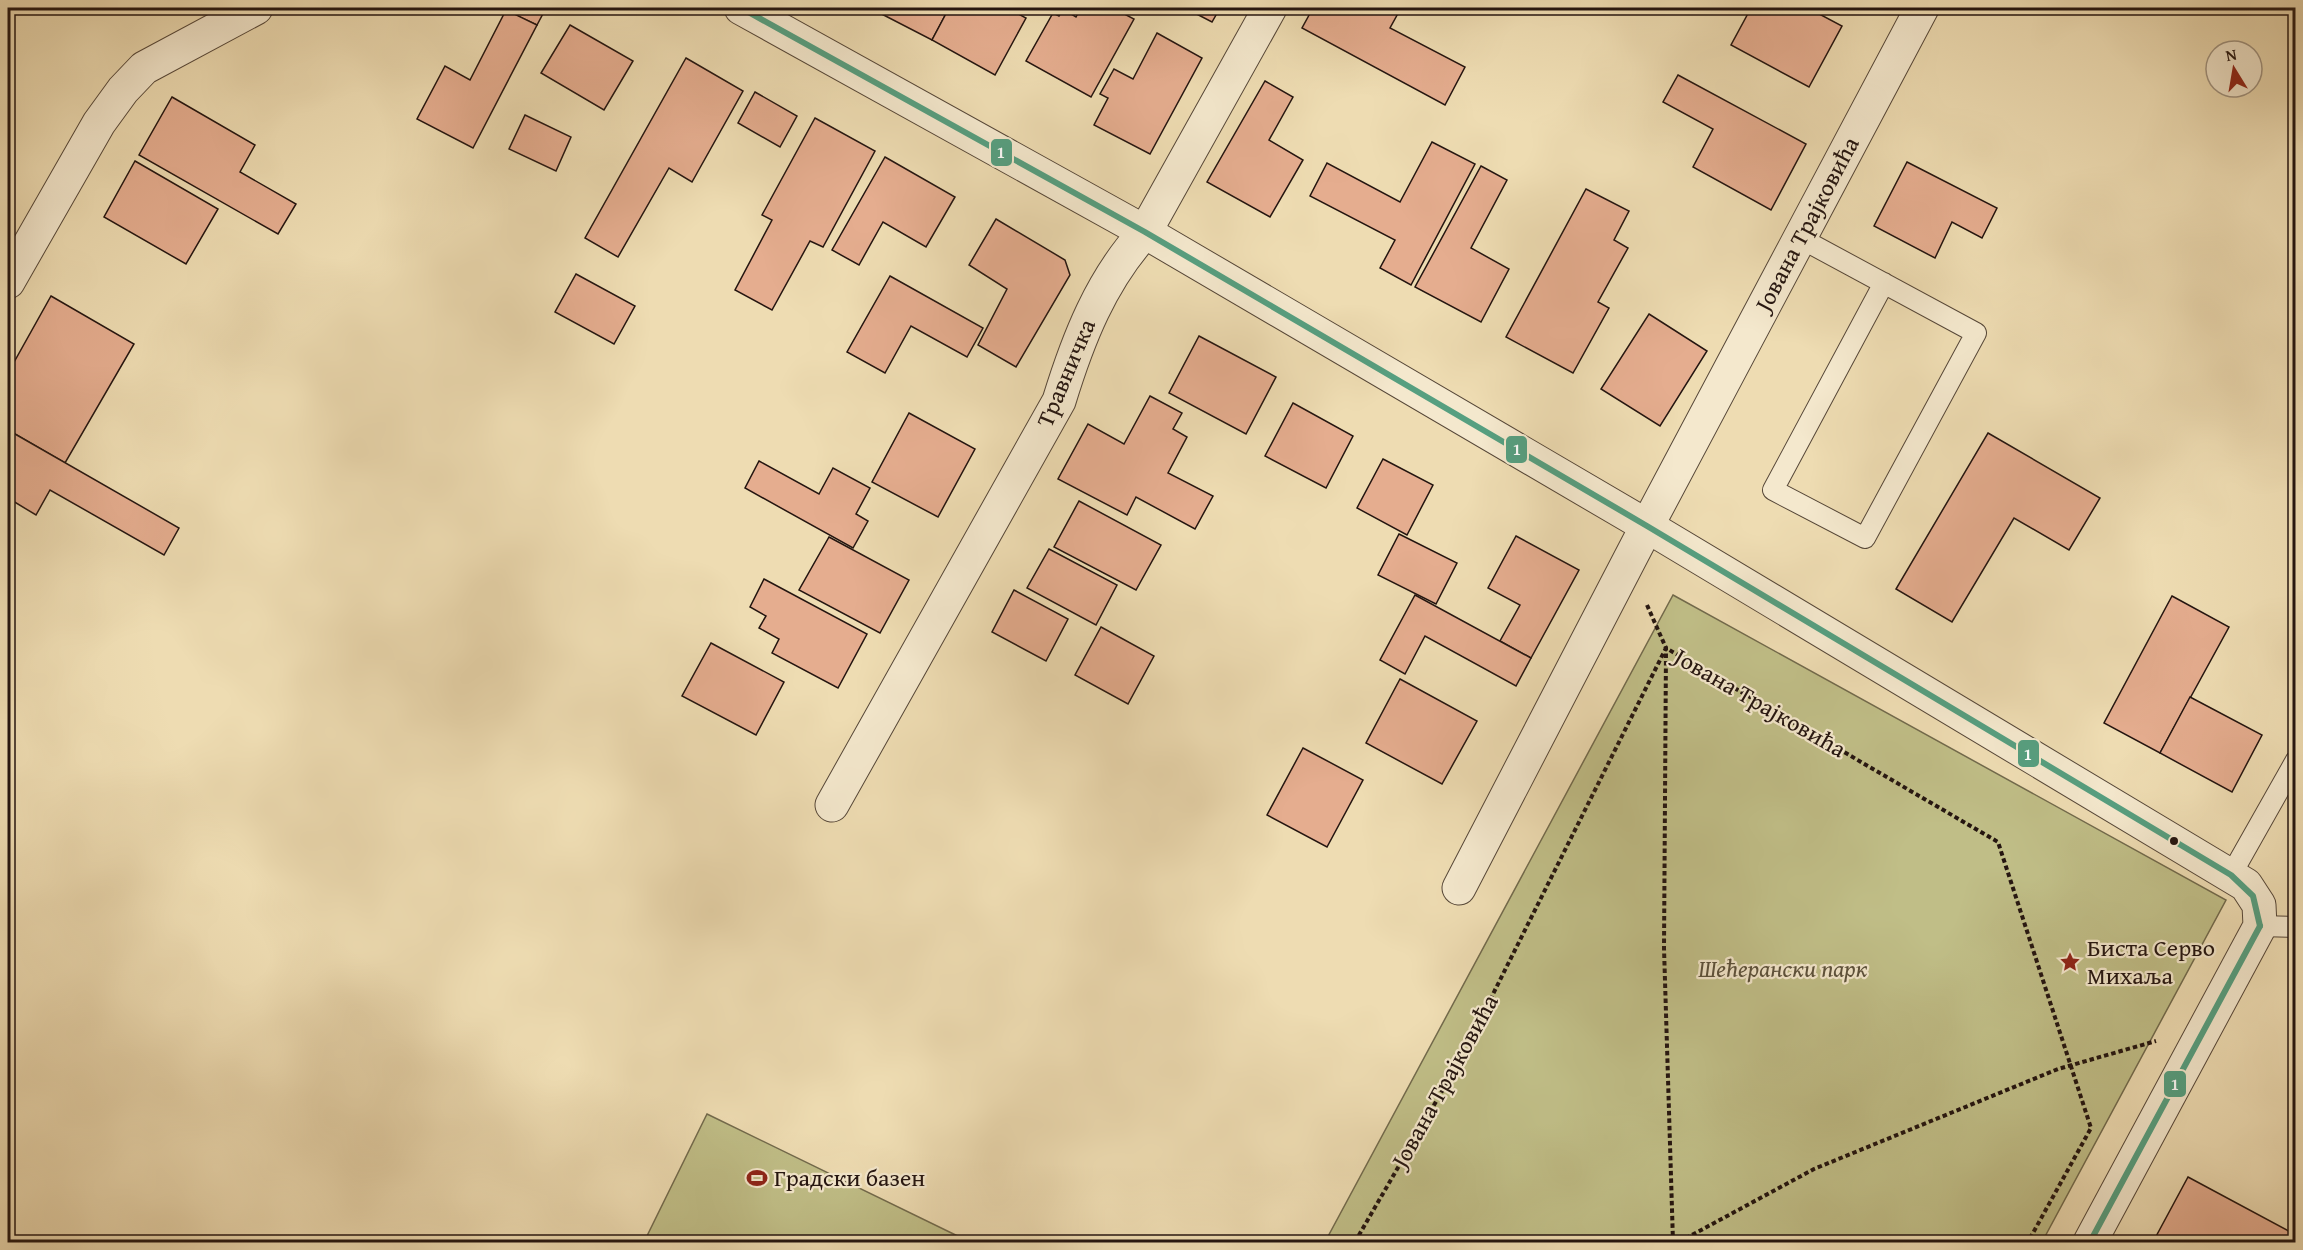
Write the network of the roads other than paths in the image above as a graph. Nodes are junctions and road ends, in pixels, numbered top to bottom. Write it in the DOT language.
graph roads {
  1 [pos="256,8"];
  2 [pos="741,8"];
  3 [pos="1270,8"];
  4 [pos="1922,8"];
  5 [pos="1145,232"];
  6 [pos="1800,238"];
  7 [pos="8,282"];
  8 [pos="1884,283"];
  9 [pos="1647,526"];
  10 [pos="2295,760"];
  11 [pos="832,805"];
  12 [pos="2231,875"];
  13 [pos="1460,888"];
  14 [pos="2260,926"];
  15 [pos="2295,927"];
  16 [pos="2090,1242"];
  1 -- 7 [label="street"];
  2 -- 5 [label="street"];
  3 -- 5 [label="street, Травничка"];
  4 -- 6 [label="street, Јована Трајковића"];
  5 -- 9 [label="street"];
  5 -- 11 [label="street, Травничка"];
  6 -- 8 [label="lane"];
  6 -- 9 [label="street, Јована Трајковића"];
  8 -- 8 [label="lane"];
  9 -- 12 [label="street"];
  9 -- 13 [label="street, Јована Трајковића"];
  10 -- 12 [label="lane"];
  12 -- 14 [label="street"];
  14 -- 15 [label="lane"];
  14 -- 16 [label="street"];
}
